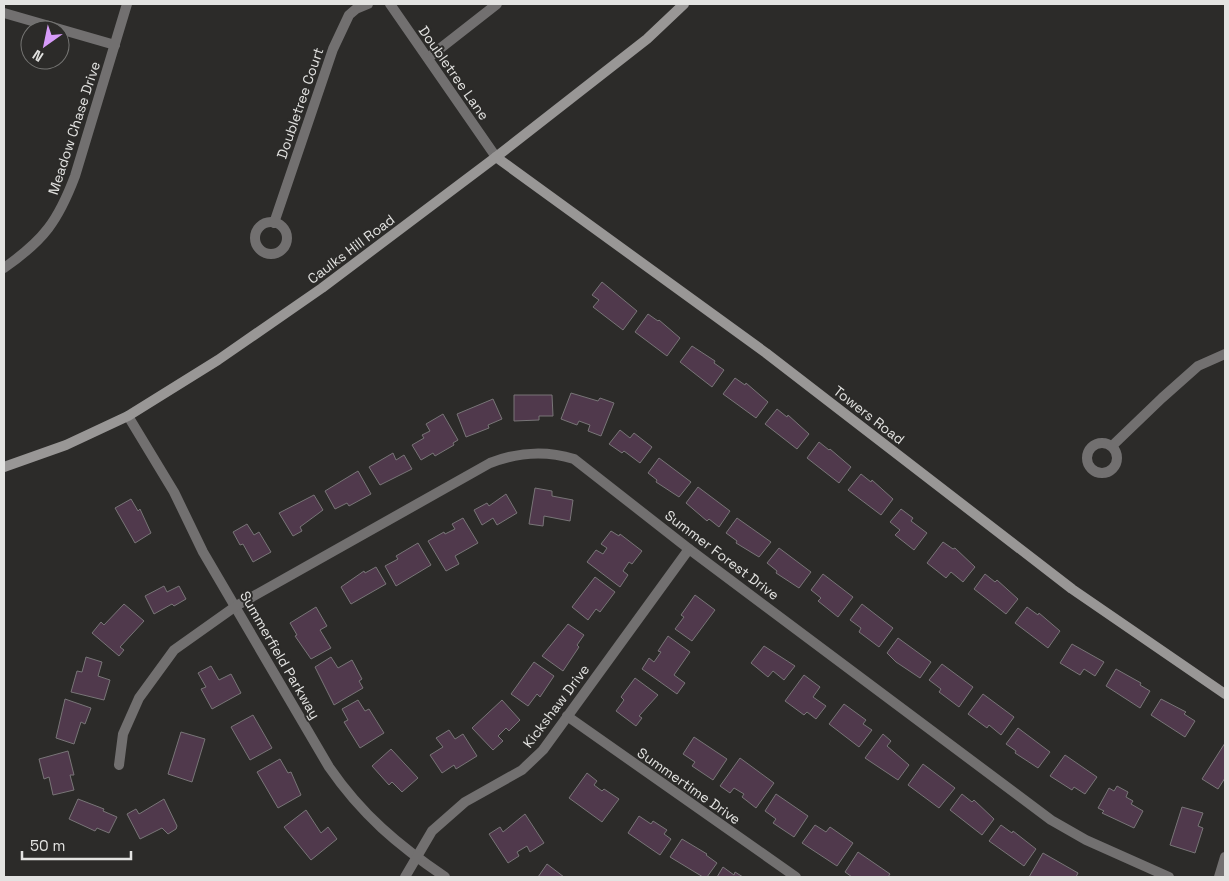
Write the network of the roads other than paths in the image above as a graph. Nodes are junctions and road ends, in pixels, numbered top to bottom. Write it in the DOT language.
graph roads {
  1 [pos="126,4"];
  2 [pos="368,4"];
  3 [pos="390,4"];
  4 [pos="497,4"];
  5 [pos="684,4"];
  6 [pos="4,13"];
  7 [pos="115,45"];
  8 [pos="428,58"];
  9 [pos="496,158"];
  10 [pos="274,223"];
  11 [pos="4,268"];
  12 [pos="1225,354"];
  13 [pos="128,416"];
  14 [pos="1112,446"];
  15 [pos="4,467"];
  16 [pos="689,549"];
  17 [pos="236,606"];
  18 [pos="1225,694"];
  19 [pos="567,716"];
  20 [pos="119,765"];
  21 [pos="1225,857"];
  22 [pos="417,858"];
  23 [pos="405,877"];
  24 [pos="445,877"];
  25 [pos="796,877"];
  26 [pos="1169,877"];
  27 [pos="1219,877"];
  1 -- 7 [label="street, Meadow Chase Drive"];
  2 -- 10 [label="street, Doubletree Court"];
  3 -- 8 [label="street, Doubletree Lane"];
  4 -- 8 [label="street"];
  5 -- 9 [label="main road, Caulks Hill Road"];
  6 -- 7 [label="street"];
  7 -- 11 [label="street, Meadow Chase Drive"];
  8 -- 9 [label="street, Doubletree Lane"];
  9 -- 13 [label="main road, Caulks Hill Road"];
  9 -- 18 [label="main road, Towers Road"];
  12 -- 14 [label="street"];
  13 -- 15 [label="main road, Caulks Hill Road"];
  13 -- 17 [label="street, Summerfield Parkway"];
  16 -- 17 [label="street, Summer Forest Drive"];
  16 -- 19 [label="street, Kickshaw Drive"];
  16 -- 26 [label="street, Summer Forest Drive"];
  17 -- 20 [label="street, Summer Forest Drive"];
  17 -- 22 [label="street, Summerfield Parkway"];
  19 -- 22 [label="street, Kickshaw Drive"];
  19 -- 25 [label="street, Summertime Drive"];
  21 -- 27 [label="street"];
  22 -- 23 [label="street, Kickshaw Drive"];
  22 -- 24 [label="street, Summerfield Parkway"];
}
